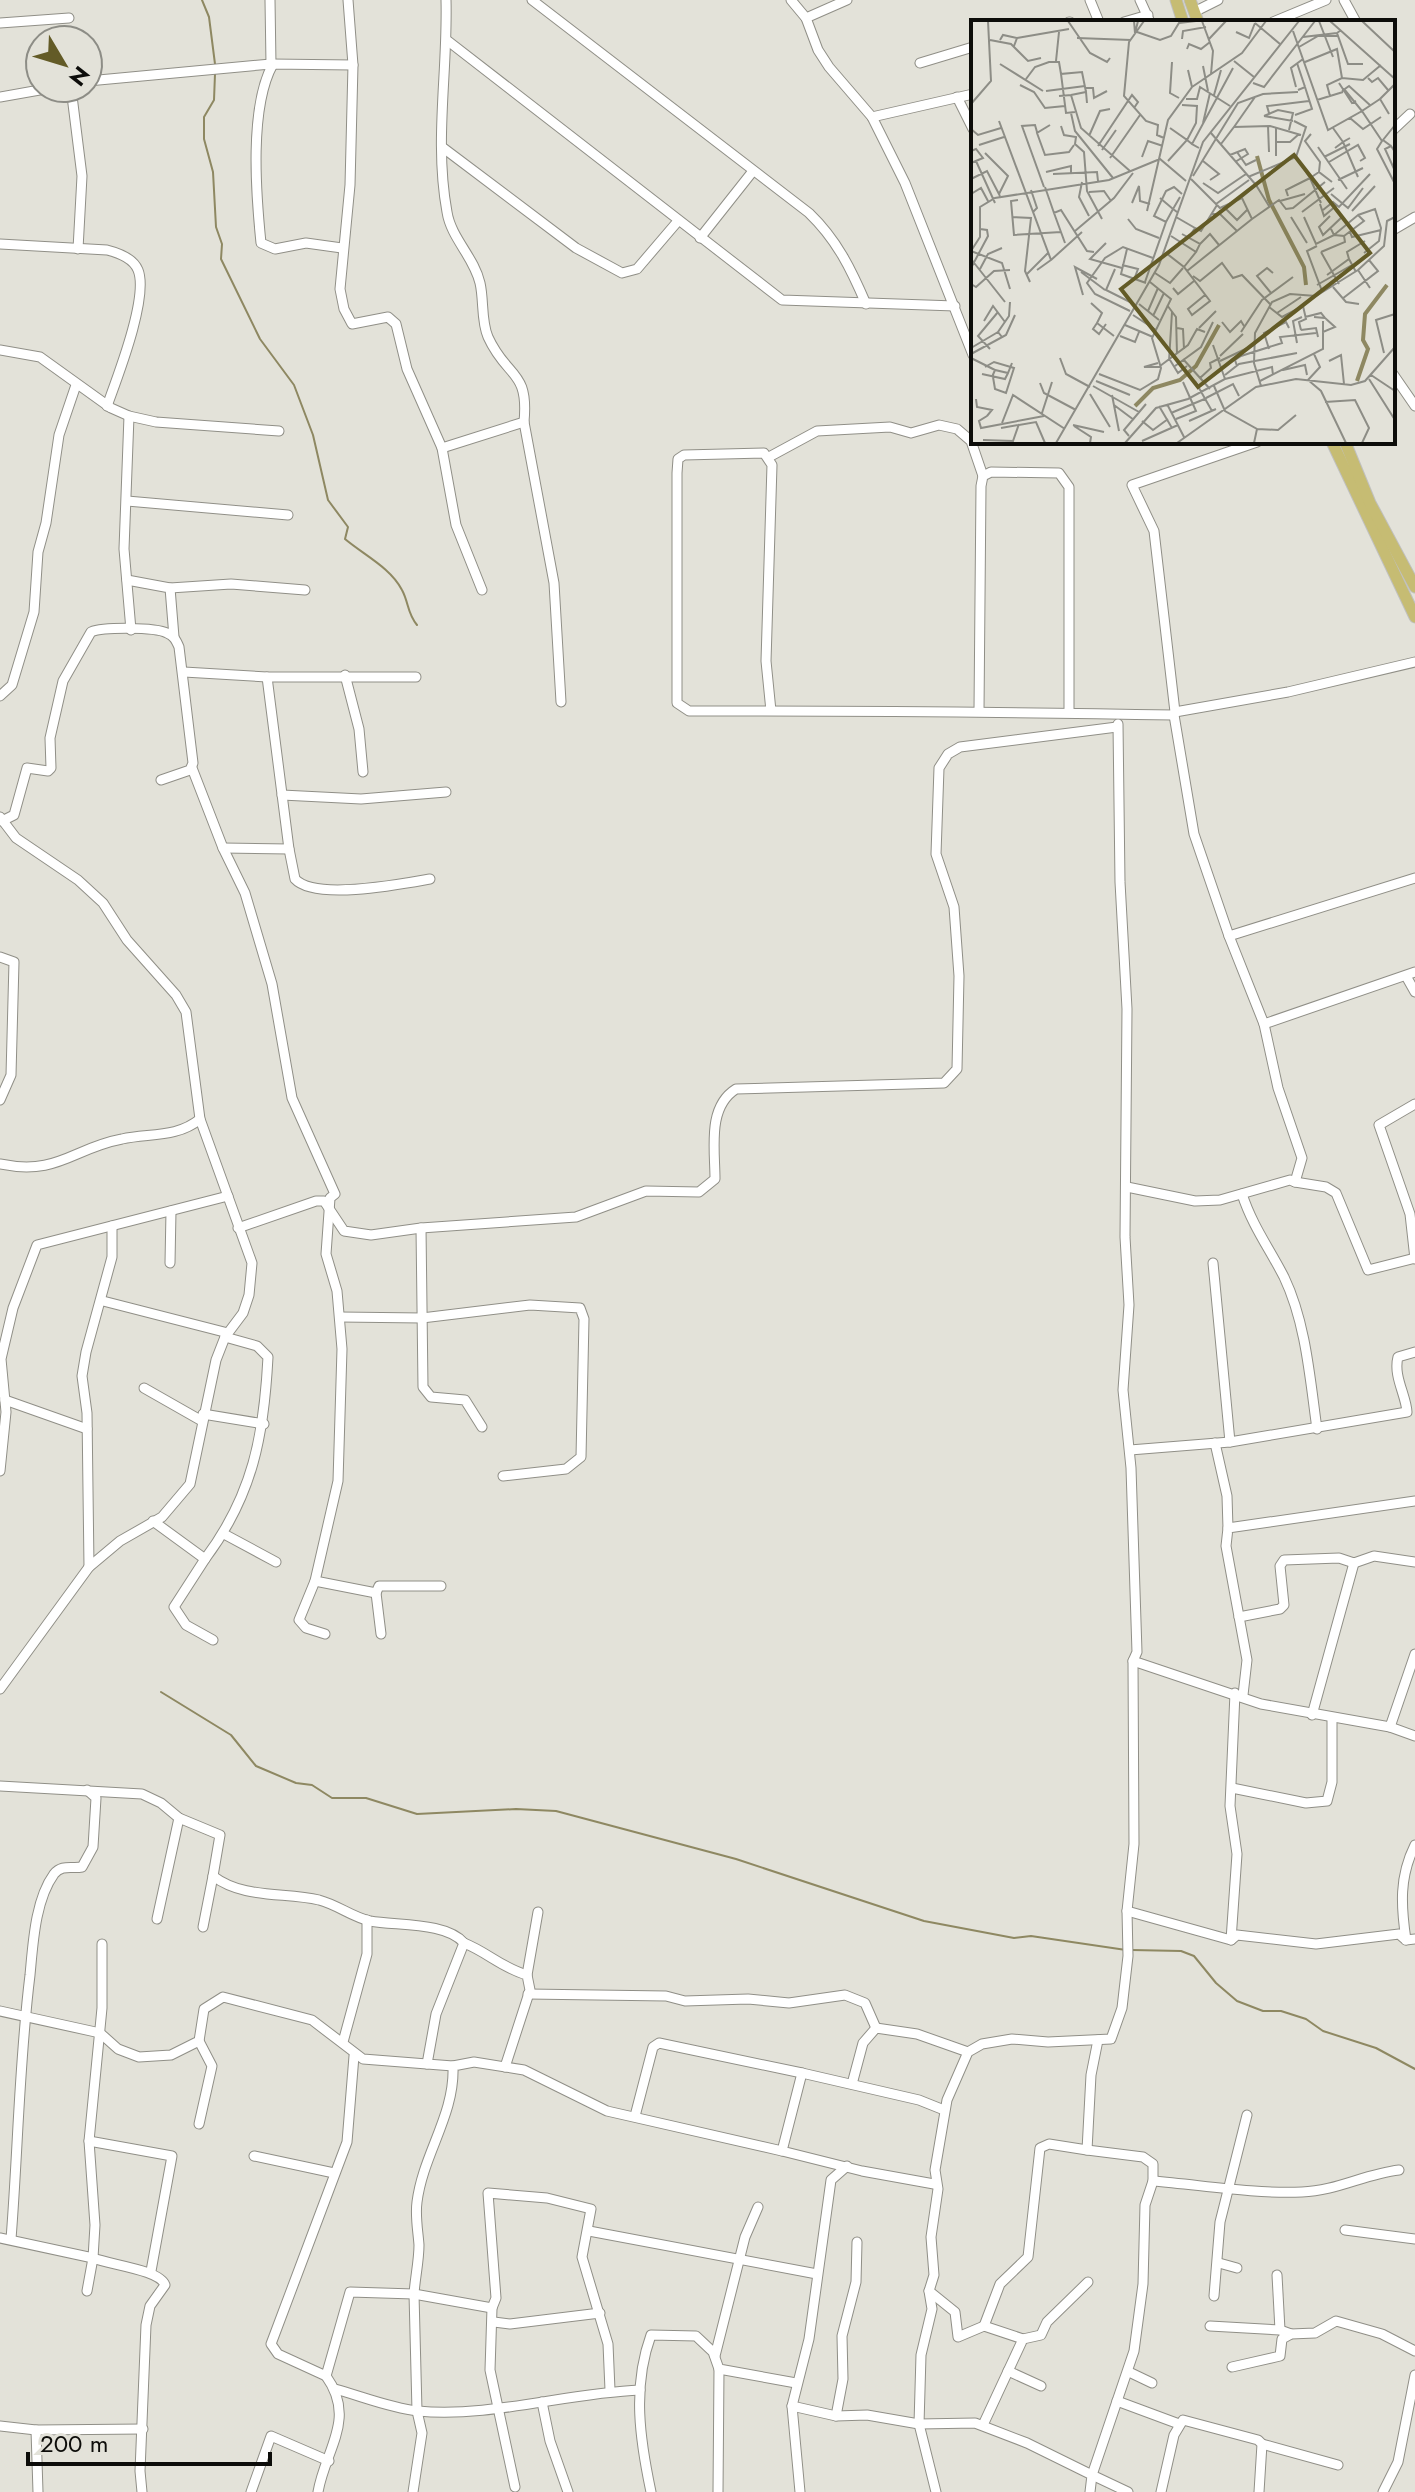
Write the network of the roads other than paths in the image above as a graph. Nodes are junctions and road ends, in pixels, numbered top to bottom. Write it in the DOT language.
graph roads {
  1 [pos="270,0"];
  2 [pos="348,0"];
  3 [pos="446,0"];
  4 [pos="532,0"];
  5 [pos="791,0"];
  6 [pos="847,0"];
  7 [pos="1090,0"];
  8 [pos="1140,0"];
  9 [pos="1176,0"];
  10 [pos="1218,0"];
  11 [pos="1326,0"];
  12 [pos="1344,0"];
  13 [pos="1194,11"];
  14 [pos="69,18"];
  15 [pos="806,18"];
  16 [pos="1149,19"];
  17 [pos="1098,20"];
  18 [pos="1182,20"];
  19 [pos="1278,20"];
  20 [pos="1355,20"];
  21 [pos="0,23"];
  22 [pos="448,41"];
  23 [pos="971,48"];
  24 [pos="920,63"];
  25 [pos="272,64"];
  26 [pos="353,65"];
  27 [pos="104,80"];
  28 [pos="24,93"];
  29 [pos="971,94"];
  30 [pos="0,97"];
  31 [pos="957,97"];
  32 [pos="73,104"];
  33 [pos="1410,114"];
  34 [pos="872,117"];
  35 [pos="971,125"];
  36 [pos="1395,128"];
  37 [pos="442,147"];
  38 [pos="753,171"];
  39 [pos="1415,217"];
  40 [pos="678,221"];
  41 [pos="1395,229"];
  42 [pos="700,238"];
  43 [pos="0,244"];
  44 [pos="342,248"];
  45 [pos="78,249"];
  46 [pos="866,304"];
  47 [pos="955,306"];
  48 [pos="0,350"];
  49 [pos="971,350"];
  50 [pos="1395,377"];
  51 [pos="76,385"];
  52 [pos="107,406"];
  53 [pos="1415,406"];
  54 [pos="129,416"];
  55 [pos="524,422"];
  56 [pos="279,431"];
  57 [pos="971,441"];
  58 [pos="972,444"];
  59 [pos="1251,444"];
  60 [pos="1333,444"];
  61 [pos="1346,444"];
  62 [pos="442,448"];
  63 [pos="769,457"];
  64 [pos="983,476"];
  65 [pos="127,501"];
  66 [pos="288,515"];
  67 [pos="127,580"];
  68 [pos="1415,587"];
  69 [pos="170,588"];
  70 [pos="305,590"];
  71 [pos="482,590"];
  72 [pos="1415,617"];
  73 [pos="131,630"];
  74 [pos="174,637"];
  75 [pos="1415,662"];
  76 [pos="184,672"];
  77 [pos="345,675"];
  78 [pos="267,677"];
  79 [pos="416,677"];
  80 [pos="0,696"];
  81 [pos="561,702"];
  82 [pos="771,711"];
  83 [pos="979,711"];
  84 [pos="1069,711"];
  85 [pos="1174,713"];
  86 [pos="1124,714"];
  87 [pos="1117,727"];
  88 [pos="192,768"];
  89 [pos="363,772"];
  90 [pos="161,780"];
  91 [pos="446,792"];
  92 [pos="282,795"];
  93 [pos="1,819"];
  94 [pos="223,848"];
  95 [pos="289,849"];
  96 [pos="1415,878"];
  97 [pos="430,879"];
  98 [pos="1229,936"];
  99 [pos="0,957"];
  100 [pos="1410,974"];
  101 [pos="1415,992"];
  102 [pos="1264,1024"];
  103 [pos="5,1060"];
  104 [pos="0,1100"];
  105 [pos="1415,1104"];
  106 [pos="200,1119"];
  107 [pos="0,1164"];
  108 [pos="1295,1182"];
  109 [pos="1127,1187"];
  110 [pos="1242,1194"];
  111 [pos="228,1196"];
  112 [pos="327,1200"];
  113 [pos="171,1211"];
  114 [pos="331,1212"];
  115 [pos="112,1226"];
  116 [pos="238,1228"];
  117 [pos="421,1228"];
  118 [pos="1415,1259"];
  119 [pos="170,1263"];
  120 [pos="1213,1263"];
  121 [pos="103,1301"];
  122 [pos="340,1317"];
  123 [pos="422,1318"];
  124 [pos="226,1335"];
  125 [pos="1415,1352"];
  126 [pos="144,1388"];
  127 [pos="5,1400"];
  128 [pos="203,1418"];
  129 [pos="264,1424"];
  130 [pos="482,1427"];
  131 [pos="87,1429"];
  132 [pos="1317,1429"];
  133 [pos="1230,1442"];
  134 [pos="1215,1443"];
  135 [pos="1130,1450"];
  136 [pos="0,1471"];
  137 [pos="503,1476"];
  138 [pos="1415,1501"];
  139 [pos="153,1521"];
  140 [pos="1228,1528"];
  141 [pos="224,1534"];
  142 [pos="205,1559"];
  143 [pos="276,1562"];
  144 [pos="1415,1562"];
  145 [pos="1354,1563"];
  146 [pos="89,1567"];
  147 [pos="315,1581"];
  148 [pos="441,1586"];
  149 [pos="376,1593"];
  150 [pos="1239,1617"];
  151 [pos="325,1634"];
  152 [pos="381,1634"];
  153 [pos="213,1640"];
  154 [pos="1415,1654"];
  155 [pos="1133,1661"];
  156 [pos="0,1689"];
  157 [pos="1239,1694"];
  158 [pos="1312,1715"];
  159 [pos="1332,1718"];
  160 [pos="1390,1727"];
  161 [pos="1415,1736"];
  162 [pos="0,1786"];
  163 [pos="84,1788"];
  164 [pos="1232,1788"];
  165 [pos="179,1818"];
  166 [pos="1415,1845"];
  167 [pos="213,1876"];
  168 [pos="1127,1911"];
  169 [pos="538,1912"];
  170 [pos="157,1919"];
  171 [pos="367,1920"];
  172 [pos="203,1927"];
  173 [pos="1410,1939"];
  174 [pos="1231,1940"];
  175 [pos="464,1943"];
  176 [pos="102,1944"];
  177 [pos="527,1975"];
  178 [pos="528,1994"];
  179 [pos="0,2011"];
  180 [pos="25,2018"];
  181 [pos="876,2028"];
  182 [pos="100,2033"];
  183 [pos="1098,2040"];
  184 [pos="199,2041"];
  185 [pos="343,2042"];
  186 [pos="968,2052"];
  187 [pos="354,2056"];
  188 [pos="427,2064"];
  189 [pos="453,2066"];
  190 [pos="505,2067"];
  191 [pos="802,2073"];
  192 [pos="852,2084"];
  193 [pos="944,2110"];
  194 [pos="1247,2115"];
  195 [pos="635,2116"];
  196 [pos="199,2124"];
  197 [pos="89,2141"];
  198 [pos="1087,2150"];
  199 [pos="782,2151"];
  200 [pos="254,2156"];
  201 [pos="847,2166"];
  202 [pos="1399,2170"];
  203 [pos="334,2173"];
  204 [pos="1153,2181"];
  205 [pos="934,2184"];
  206 [pos="1227,2187"];
  207 [pos="758,2207"];
  208 [pos="1345,2230"];
  209 [pos="589,2231"];
  210 [pos="0,2238"];
  211 [pos="11,2239"];
  212 [pos="1415,2239"];
  213 [pos="857,2242"];
  214 [pos="93,2258"];
  215 [pos="739,2259"];
  216 [pos="1219,2263"];
  217 [pos="1237,2268"];
  218 [pos="151,2271"];
  219 [pos="817,2274"];
  220 [pos="1277,2275"];
  221 [pos="1088,2282"];
  222 [pos="87,2291"];
  223 [pos="929,2291"];
  224 [pos="414,2294"];
  225 [pos="1214,2296"];
  226 [pos="492,2308"];
  227 [pos="600,2313"];
  228 [pos="494,2322"];
  229 [pos="984,2326"];
  230 [pos="1210,2326"];
  231 [pos="1280,2330"];
  232 [pos="1291,2334"];
  233 [pos="1023,2339"];
  234 [pos="1415,2351"];
  235 [pos="715,2356"];
  236 [pos="1232,2367"];
  237 [pos="719,2369"];
  238 [pos="1008,2371"];
  239 [pos="1129,2372"];
  240 [pos="1415,2375"];
  241 [pos="326,2376"];
  242 [pos="796,2383"];
  243 [pos="1152,2383"];
  244 [pos="1041,2386"];
  245 [pos="335,2389"];
  246 [pos="610,2390"];
  247 [pos="640,2390"];
  248 [pos="1117,2401"];
  249 [pos="542,2402"];
  250 [pos="495,2406"];
  251 [pos="792,2406"];
  252 [pos="417,2411"];
  253 [pos="836,2416"];
  254 [pos="919,2424"];
  255 [pos="1179,2424"];
  256 [pos="983,2425"];
  257 [pos="0,2426"];
  258 [pos="143,2429"];
  259 [pos="36,2430"];
  260 [pos="1262,2444"];
  261 [pos="329,2461"];
  262 [pos="1338,2465"];
  263 [pos="1092,2475"];
  264 [pos="515,2487"];
  265 [pos="38,2492"];
  266 [pos="142,2492"];
  267 [pos="251,2492"];
  268 [pos="318,2492"];
  269 [pos="413,2492"];
  270 [pos="568,2492"];
  271 [pos="651,2492"];
  272 [pos="718,2492"];
  273 [pos="800,2492"];
  274 [pos="936,2492"];
  275 [pos="1090,2492"];
  276 [pos="1128,2492"];
  277 [pos="1161,2492"];
  278 [pos="1259,2492"];
  279 [pos="1389,2492"];
  1 -- 25 [label="street"];
  2 -- 26 [label="street"];
  3 -- 22 [label="street"];
  4 -- 38 [label="street"];
  5 -- 15 [label="street"];
  6 -- 15 [label="street"];
  7 -- 17 [label="street"];
  8 -- 16 [label="street"];
  9 -- 18 [label="main road"];
  10 -- 13 [label="street"];
  11 -- 19 [label="street"];
  12 -- 20 [label="street"];
  14 -- 21 [label="street"];
  15 -- 34 [label="street"];
  22 -- 37 [label="street"];
  22 -- 40 [label="street"];
  23 -- 24 [label="street"];
  25 -- 26 [label="street"];
  25 -- 27 [label="street"];
  25 -- 44 [label="street"];
  26 -- 44 [label="street"];
  28 -- 30 [label="street"];
  29 -- 31 [label="street"];
  31 -- 34 [label="street"];
  31 -- 35 [label="street"];
  32 -- 45 [label="street"];
  33 -- 36 [label="street"];
  34 -- 47 [label="street"];
  37 -- 40 [label="street"];
  37 -- 55 [label="street"];
  38 -- 42 [label="street"];
  38 -- 46 [label="street"];
  39 -- 41 [label="street"];
  40 -- 42 [label="street"];
  42 -- 46 [label="street"];
  43 -- 45 [label="street"];
  44 -- 62 [label="street"];
  45 -- 52 [label="street"];
  46 -- 47 [label="street"];
  47 -- 49 [label="street"];
  48 -- 51 [label="street"];
  50 -- 53 [label="street"];
  51 -- 52 [label="street"];
  51 -- 80 [label="street"];
  52 -- 54 [label="street"];
  54 -- 56 [label="street"];
  54 -- 65 [label="street"];
  55 -- 62 [label="street"];
  55 -- 81 [label="street"];
  57 -- 63 [label="street"];
  58 -- 64 [label="street"];
  59 -- 85 [label="street"];
  60 -- 72 [label="main road"];
  61 -- 68 [label="main road"];
  62 -- 71 [label="street"];
  63 -- 82 [label="street"];
  63 -- 82 [label="street"];
  64 -- 83 [label="street"];
  64 -- 84 [label="street"];
  65 -- 66 [label="street"];
  65 -- 67 [label="street"];
  67 -- 69 [label="street"];
  67 -- 73 [label="street"];
  69 -- 70 [label="street"];
  69 -- 74 [label="street"];
  73 -- 74 [label="street"];
  73 -- 93 [label="street"];
  74 -- 76 [label="street"];
  75 -- 85 [label="street"];
  76 -- 78 [label="street"];
  76 -- 88 [label="street"];
  77 -- 78 [label="street"];
  77 -- 79 [label="street"];
  77 -- 89 [label="street"];
  78 -- 92 [label="street"];
  82 -- 83 [label="street"];
  83 -- 84 [label="street"];
  84 -- 86 [label="street"];
  85 -- 86 [label="street"];
  85 -- 98 [label="street"];
  86 -- 87 [label="street"];
  87 -- 109 [label="street"];
  87 -- 117 [label="street"];
  88 -- 90 [label="street"];
  88 -- 94 [label="street"];
  91 -- 92 [label="street"];
  92 -- 95 [label="street"];
  93 -- 106 [label="street"];
  94 -- 95 [label="street"];
  94 -- 112 [label="street"];
  95 -- 97 [label="street"];
  96 -- 98 [label="street"];
  98 -- 102 [label="street"];
  99 -- 103 [label="street"];
  100 -- 101 [label="street"];
  100 -- 102 [label="street"];
  102 -- 108 [label="street"];
  103 -- 104 [label="street"];
  105 -- 118 [label="street"];
  106 -- 107 [label="street"];
  106 -- 111 [label="street"];
  108 -- 110 [label="street"];
  108 -- 118 [label="street"];
  109 -- 110 [label="street"];
  109 -- 135 [label="street"];
  110 -- 132 [label="street"];
  111 -- 113 [label="street"];
  111 -- 116 [label="street"];
  112 -- 114 [label="street"];
  112 -- 116 [label="street"];
  113 -- 115 [label="street"];
  113 -- 119 [label="street"];
  114 -- 117 [label="street"];
  114 -- 122 [label="street"];
  115 -- 121 [label="street"];
  115 -- 127 [label="street"];
  116 -- 124 [label="street"];
  117 -- 123 [label="street"];
  120 -- 133 [label="street"];
  121 -- 124 [label="street"];
  121 -- 131 [label="street"];
  122 -- 123 [label="street"];
  122 -- 147 [label="street"];
  123 -- 130 [label="street"];
  123 -- 137 [label="street"];
  124 -- 128 [label="street"];
  124 -- 129 [label="street"];
  125 -- 132 [label="street"];
  126 -- 128 [label="street"];
  127 -- 131 [label="street"];
  127 -- 136 [label="street"];
  128 -- 129 [label="street"];
  128 -- 139 [label="street"];
  129 -- 141 [label="street"];
  131 -- 146 [label="street"];
  132 -- 133 [label="street"];
  133 -- 134 [label="street"];
  134 -- 135 [label="street"];
  134 -- 140 [label="street"];
  135 -- 155 [label="street"];
  138 -- 140 [label="street"];
  139 -- 142 [label="street"];
  139 -- 146 [label="street"];
  140 -- 150 [label="street"];
  141 -- 142 [label="street"];
  141 -- 143 [label="street"];
  142 -- 153 [label="street"];
  144 -- 145 [label="street"];
  145 -- 150 [label="street"];
  145 -- 158 [label="street"];
  146 -- 156 [label="street"];
  147 -- 149 [label="street"];
  147 -- 151 [label="street"];
  148 -- 149 [label="street"];
  149 -- 152 [label="street"];
  150 -- 157 [label="street"];
  154 -- 160 [label="street"];
  155 -- 157 [label="street"];
  155 -- 168 [label="street"];
  157 -- 158 [label="street"];
  157 -- 164 [label="street"];
  158 -- 159 [label="street"];
  159 -- 160 [label="street"];
  159 -- 164 [label="street"];
  160 -- 161 [label="street"];
  162 -- 163 [label="street"];
  163 -- 165 [label="street"];
  163 -- 180 [label="street"];
  164 -- 174 [label="street"];
  165 -- 167 [label="street"];
  165 -- 170 [label="street"];
  166 -- 173 [label="street"];
  167 -- 171 [label="street"];
  167 -- 172 [label="street"];
  168 -- 174 [label="street"];
  168 -- 183 [label="street"];
  169 -- 177 [label="street"];
  171 -- 175 [label="street"];
  171 -- 185 [label="street"];
  173 -- 174 [label="street"];
  175 -- 177 [label="street"];
  175 -- 188 [label="street"];
  176 -- 182 [label="street"];
  177 -- 178 [label="street"];
  178 -- 181 [label="street"];
  178 -- 190 [label="street"];
  179 -- 180 [label="street"];
  180 -- 182 [label="street"];
  180 -- 211 [label="street"];
  181 -- 186 [label="street"];
  181 -- 192 [label="street"];
  182 -- 184 [label="street"];
  182 -- 197 [label="street"];
  183 -- 186 [label="street"];
  183 -- 198 [label="street"];
  184 -- 185 [label="street"];
  184 -- 196 [label="street"];
  185 -- 187 [label="street"];
  186 -- 193 [label="street"];
  187 -- 188 [label="street"];
  187 -- 203 [label="street"];
  188 -- 189 [label="street"];
  189 -- 190 [label="street"];
  189 -- 224 [label="street"];
  190 -- 195 [label="street"];
  191 -- 192 [label="street"];
  191 -- 195 [label="street"];
  191 -- 199 [label="street"];
  192 -- 193 [label="street"];
  193 -- 205 [label="street"];
  194 -- 206 [label="street"];
  195 -- 199 [label="street"];
  197 -- 214 [label="street"];
  197 -- 218 [label="street"];
  198 -- 204 [label="street"];
  198 -- 229 [label="street"];
  199 -- 201 [label="street"];
  200 -- 203 [label="street"];
  201 -- 205 [label="street"];
  201 -- 219 [label="street"];
  202 -- 206 [label="street"];
  203 -- 241 [label="street"];
  204 -- 206 [label="street"];
  204 -- 239 [label="street"];
  205 -- 223 [label="street"];
  206 -- 216 [label="street"];
  207 -- 215 [label="street"];
  208 -- 212 [label="street"];
  209 -- 215 [label="street"];
  209 -- 226 [label="street"];
  209 -- 227 [label="street"];
  210 -- 211 [label="street"];
  211 -- 214 [label="street"];
  213 -- 253 [label="street"];
  214 -- 218 [label="street"];
  214 -- 222 [label="street"];
  215 -- 219 [label="street"];
  215 -- 235 [label="street"];
  216 -- 217 [label="street"];
  216 -- 225 [label="street"];
  218 -- 258 [label="street"];
  219 -- 242 [label="street"];
  220 -- 231 [label="street"];
  221 -- 233 [label="street"];
  223 -- 229 [label="street"];
  223 -- 254 [label="street"];
  224 -- 226 [label="street"];
  224 -- 241 [label="street"];
  224 -- 252 [label="street"];
  226 -- 228 [label="street"];
  227 -- 228 [label="street"];
  227 -- 246 [label="street"];
  228 -- 250 [label="street"];
  229 -- 233 [label="street"];
  230 -- 231 [label="street"];
  231 -- 232 [label="street"];
  232 -- 234 [label="street"];
  232 -- 236 [label="street"];
  233 -- 238 [label="street"];
  235 -- 237 [label="street"];
  235 -- 247 [label="street"];
  237 -- 242 [label="street"];
  237 -- 272 [label="street"];
  238 -- 244 [label="street"];
  238 -- 256 [label="street"];
  239 -- 243 [label="street"];
  239 -- 248 [label="street"];
  240 -- 279 [label="street"];
  241 -- 245 [label="street"];
  242 -- 251 [label="street"];
  245 -- 252 [label="street"];
  245 -- 261 [label="street"];
  246 -- 247 [label="street"];
  246 -- 249 [label="street"];
  247 -- 271 [label="street"];
  248 -- 255 [label="street"];
  248 -- 263 [label="street"];
  249 -- 250 [label="street"];
  249 -- 270 [label="street"];
  250 -- 252 [label="street"];
  250 -- 264 [label="street"];
  251 -- 253 [label="street"];
  251 -- 273 [label="street"];
  252 -- 269 [label="street"];
  253 -- 254 [label="street"];
  254 -- 256 [label="street"];
  254 -- 274 [label="street"];
  255 -- 260 [label="street"];
  255 -- 277 [label="street"];
  256 -- 263 [label="street"];
  257 -- 259 [label="street"];
  258 -- 259 [label="street"];
  258 -- 266 [label="street"];
  259 -- 265 [label="street"];
  260 -- 262 [label="street"];
  260 -- 278 [label="street"];
  261 -- 267 [label="street"];
  261 -- 268 [label="street"];
  263 -- 275 [label="street"];
  263 -- 276 [label="street"];
}
